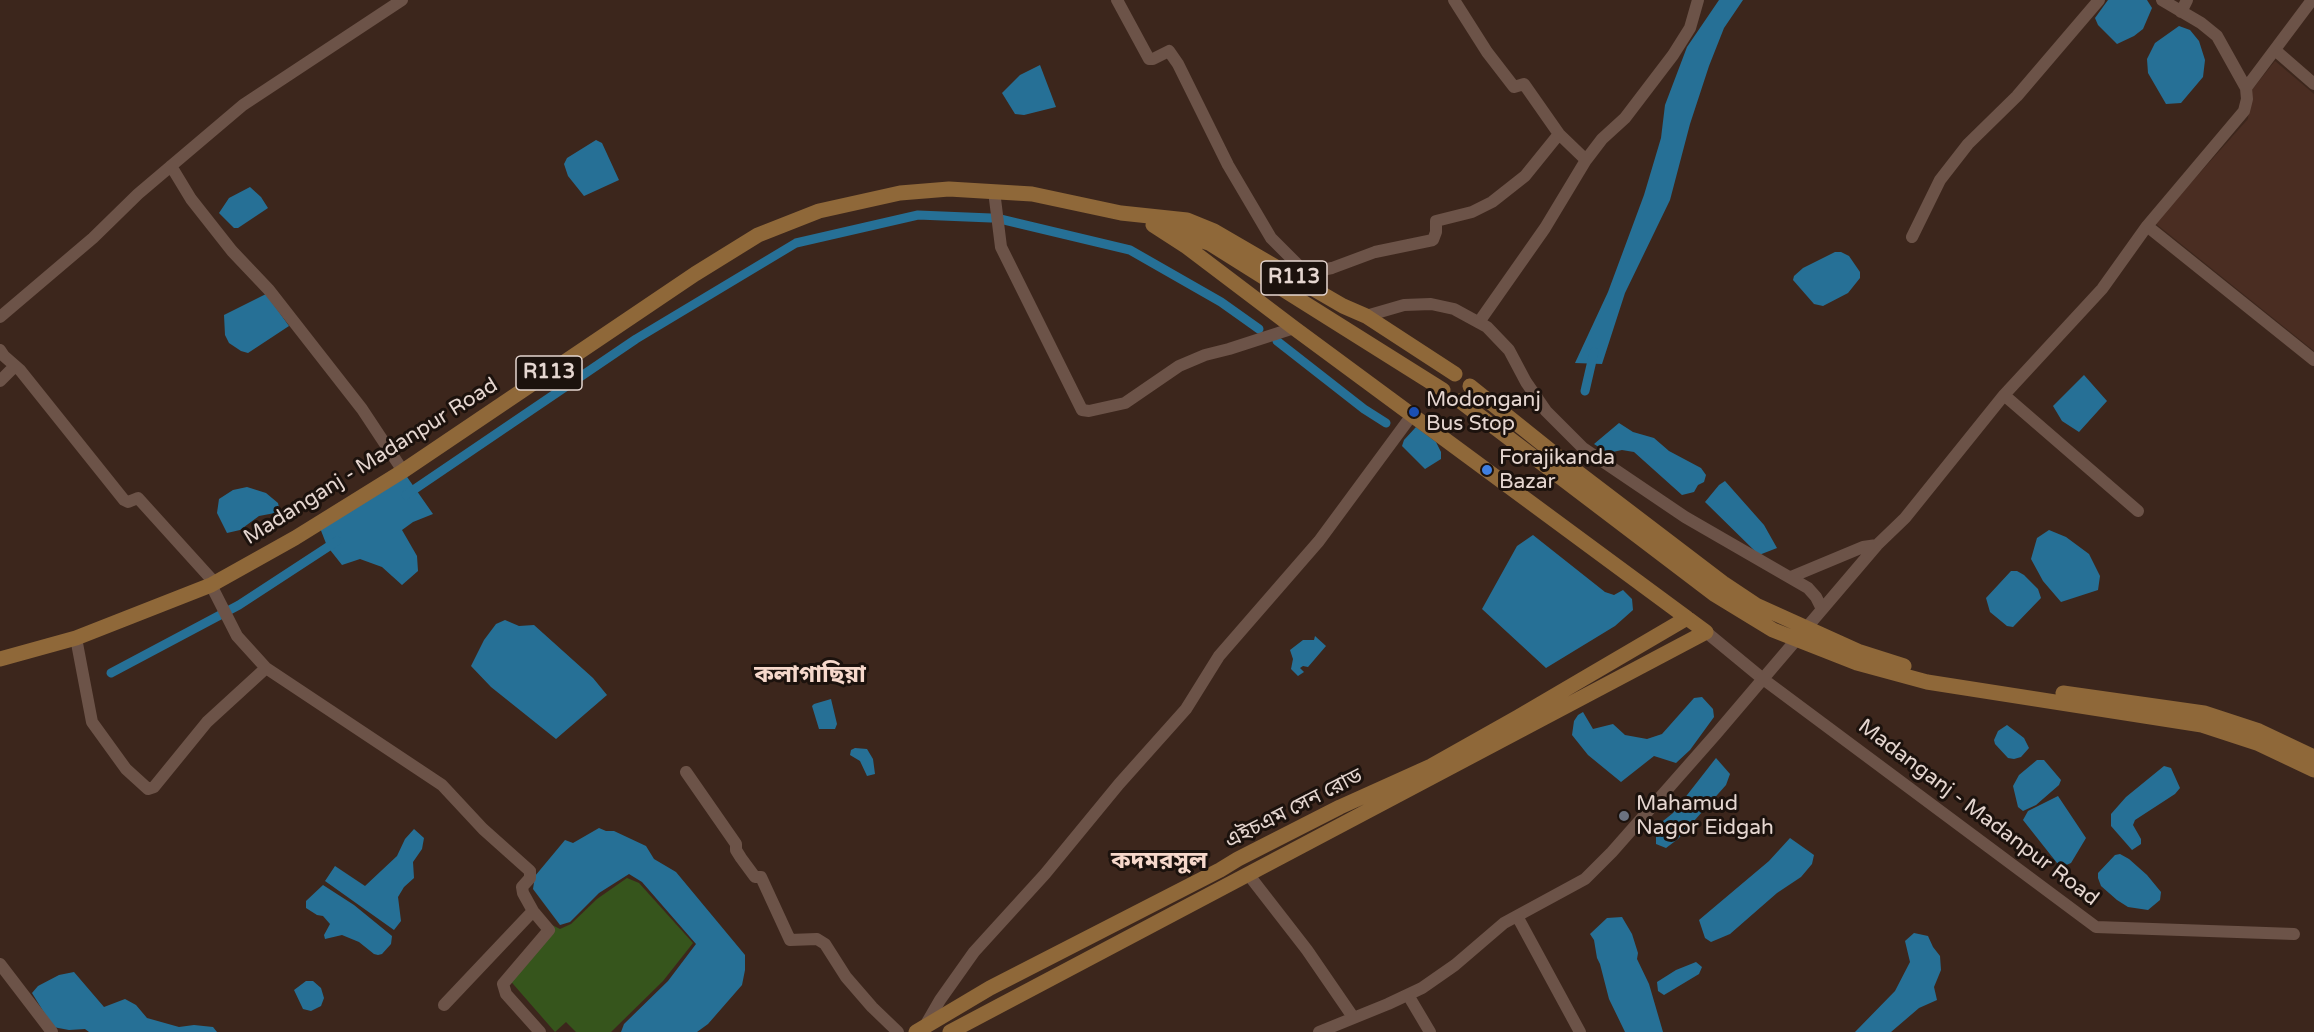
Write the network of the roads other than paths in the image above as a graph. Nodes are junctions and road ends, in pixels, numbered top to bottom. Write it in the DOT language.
graph roads {
  1 [pos="402,0"];
  2 [pos="1117,0"];
  3 [pos="1455,0"];
  4 [pos="1698,0"];
  5 [pos="2099,0"];
  6 [pos="2162,0"];
  7 [pos="2312,0"];
  8 [pos="2184,6"];
  9 [pos="2275,50"];
  10 [pos="2314,84"];
  11 [pos="2246,88"];
  12 [pos="1559,134"];
  13 [pos="1586,160"];
  14 [pos="171,166"];
  15 [pos="994,191"];
  16 [pos="1121,213"];
  17 [pos="1153,225"];
  18 [pos="2147,226"];
  19 [pos="1912,237"];
  20 [pos="0,316"];
  21 [pos="1366,316"];
  22 [pos="1479,322"];
  23 [pos="1294,328"];
  24 [pos="0,350"];
  25 [pos="2314,360"];
  26 [pos="15,366"];
  27 [pos="1455,374"];
  28 [pos="0,381"];
  29 [pos="1470,386"];
  30 [pos="1443,390"];
  31 [pos="2004,395"];
  32 [pos="1460,401"];
  33 [pos="1412,415"];
  34 [pos="403,471"];
  35 [pos="2138,511"];
  36 [pos="1877,545"];
  37 [pos="1791,577"];
  38 [pos="213,586"];
  39 [pos="1718,589"];
  40 [pos="1822,609"];
  41 [pos="1687,618"];
  42 [pos="1776,623"];
  43 [pos="1706,632"];
  44 [pos="76,638"];
  45 [pos="0,659"];
  46 [pos="266,668"];
  47 [pos="1763,679"];
  48 [pos="2314,757"];
  49 [pos="2314,770"];
  50 [pos="686,772"];
  51 [pos="1248,874"];
  52 [pos="533,911"];
  53 [pos="1517,916"];
  54 [pos="2294,934"];
  55 [pos="0,964"];
  56 [pos="1407,995"];
  57 [pos="444,1005"];
  58 [pos="1353,1017"];
  59 [pos="919,1031"];
  60 [pos="953,1031"];
  61 [pos="52,1032"];
  62 [pos="540,1032"];
  63 [pos="898,1032"];
  64 [pos="1319,1032"];
  65 [pos="1430,1032"];
  66 [pos="1580,1032"];
  1 -- 14 [label="street"];
  2 -- 12 [label="street"];
  3 -- 12 [label="street"];
  4 -- 13 [label="street"];
  5 -- 19 [label="street"];
  6 -- 8 [label="street"];
  7 -- 9 [label="street"];
  8 -- 11 [label="street"];
  9 -- 10 [label="street"];
  9 -- 11 [label="street"];
  11 -- 18 [label="street"];
  12 -- 13 [label="street"];
  13 -- 22 [label="street"];
  14 -- 20 [label="street"];
  14 -- 34 [label="street"];
  15 -- 16 [label="main road, Madanganj - Madanpur Road / R113"];
  15 -- 23 [label="street"];
  15 -- 34 [label="main road, Madanganj - Madanpur Road / R113"];
  16 -- 17 [label="main road, Madanganj - Madanpur Road / R113"];
  16 -- 21 [label="main road, Madanganj - Madanpur Road / R113"];
  17 -- 23 [label="main road"];
  17 -- 30 [label="main road, Madanganj - Madanpur Road / R113"];
  18 -- 25 [label="street"];
  18 -- 31 [label="street"];
  21 -- 22 [label="street"];
  21 -- 27 [label="main road, Madanganj - Madanpur Road / R113"];
  22 -- 37 [label="street"];
  23 -- 33 [label="main road"];
  24 -- 26 [label="street"];
  26 -- 28 [label="street"];
  26 -- 38 [label="street"];
  29 -- 39 [label="main road"];
  31 -- 35 [label="street"];
  31 -- 36 [label="street"];
  32 -- 39 [label="main road"];
  33 -- 41 [label="main road"];
  33 -- 59 [label="street"];
  34 -- 38 [label="main road, Madanganj - Madanpur Road / R113"];
  36 -- 37 [label="street"];
  36 -- 40 [label="street"];
  37 -- 40 [label="street"];
  38 -- 44 [label="main road, Madanganj - Madanpur Road / R113"];
  38 -- 46 [label="street"];
  39 -- 42 [label="main road"];
  40 -- 47 [label="street"];
  41 -- 43 [label="main road"];
  41 -- 59 [label="main road, এইচএম সেন রোড"];
  42 -- 48 [label="main road"];
  42 -- 49 [label="main road"];
  43 -- 47 [label="street, Madanganj - Madanpur Road"];
  43 -- 51 [label="main road, এইচএম সেন রোড"];
  44 -- 45 [label="main road, Madanganj - Madanpur Road / R113"];
  44 -- 46 [label="street"];
  46 -- 52 [label="street"];
  47 -- 53 [label="street"];
  47 -- 54 [label="street, Madanganj - Madanpur Road"];
  50 -- 63 [label="street"];
  51 -- 58 [label="street"];
  51 -- 60 [label="main road, এইচএম সেন রোড"];
  52 -- 57 [label="street"];
  52 -- 62 [label="street"];
  53 -- 56 [label="street"];
  53 -- 66 [label="street"];
  55 -- 61 [label="street"];
  56 -- 58 [label="street"];
  56 -- 65 [label="street"];
  58 -- 64 [label="street"];
}
